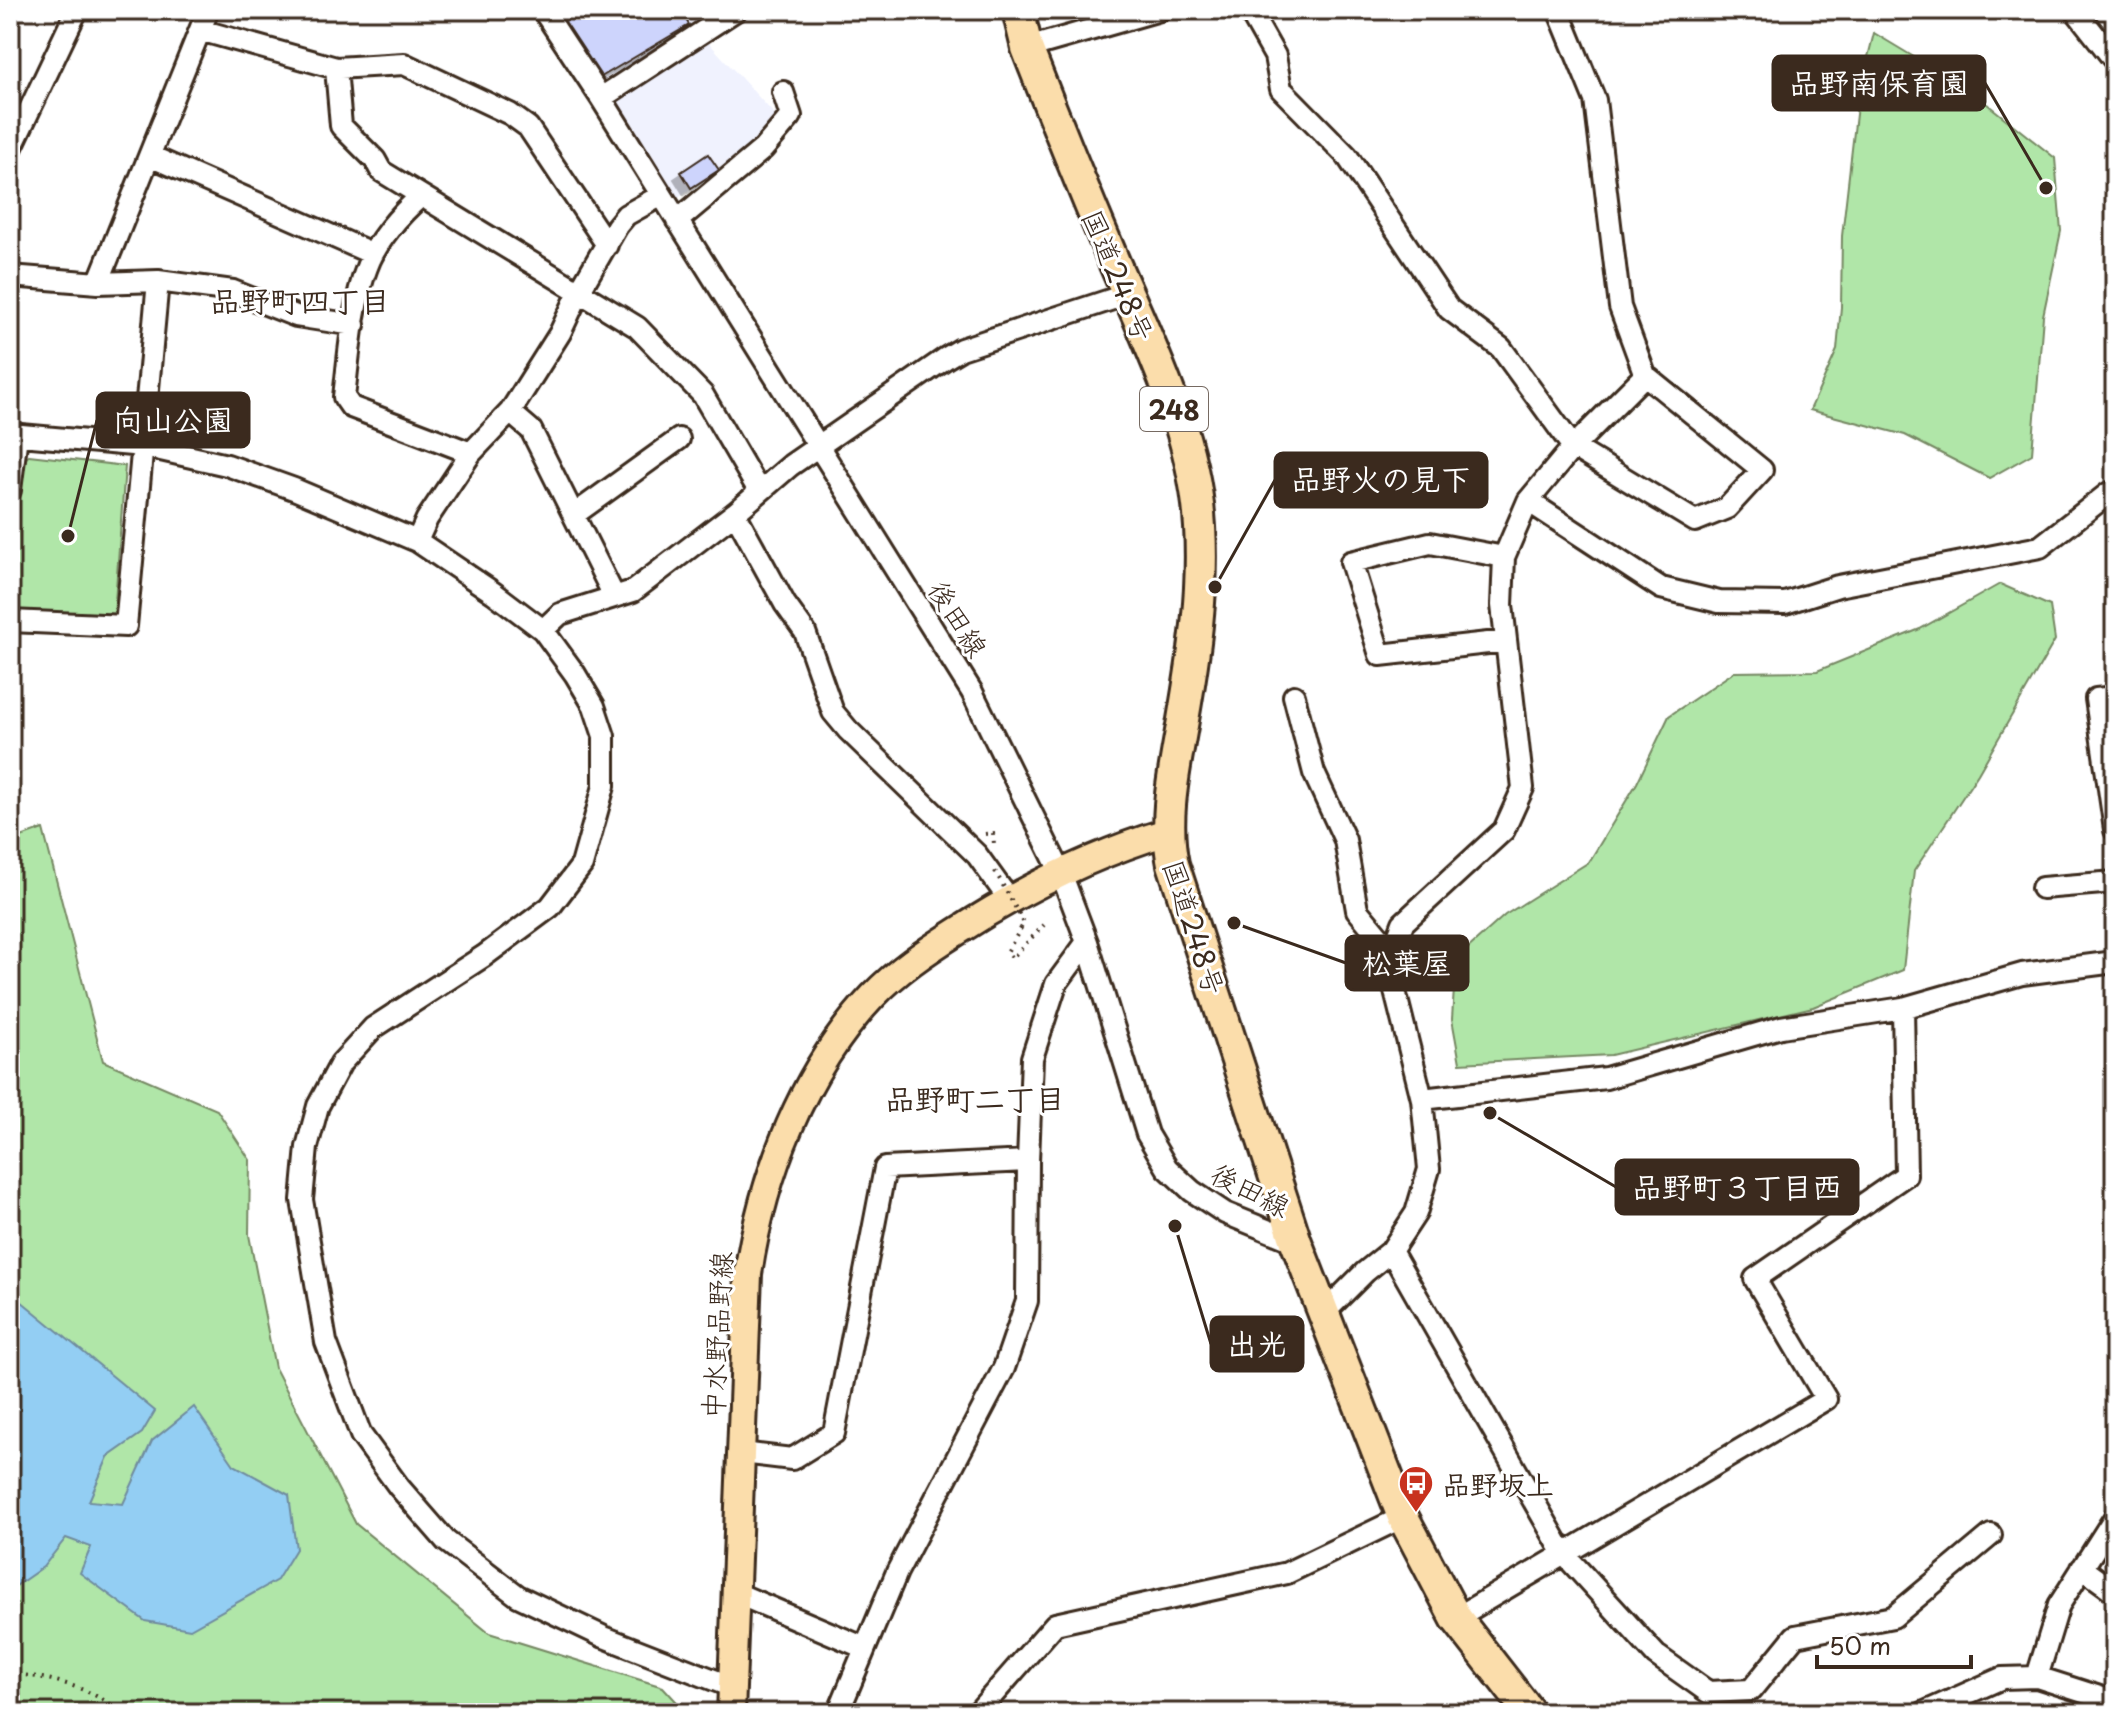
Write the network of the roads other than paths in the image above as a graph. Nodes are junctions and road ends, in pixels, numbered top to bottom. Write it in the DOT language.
graph roads {
  1 [pos="77,10"];
  2 [pos="208,10"];
  3 [pos="543,10"];
  4 [pos="736,10"];
  5 [pos="1018,10"];
  6 [pos="1160,10"];
  7 [pos="1249,10"];
  8 [pos="1558,10"];
  9 [pos="2075,10"];
  10 [pos="200,30"];
  11 [pos="1027,48"];
  12 [pos="2115,61"];
  13 [pos="336,68"];
  14 [pos="783,92"];
  15 [pos="601,98"];
  16 [pos="10,151"];
  17 [pos="150,156"];
  18 [pos="660,196"];
  19 [pos="420,197"];
  20 [pos="677,221"];
  21 [pos="607,245"];
  22 [pos="373,254"];
  23 [pos="10,276"];
  24 [pos="158,281"];
  25 [pos="98,283"];
  26 [pos="580,290"];
  27 [pos="1128,294"];
  28 [pos="354,325"];
  29 [pos="1645,375"];
  30 [pos="510,412"];
  31 [pos="13,434"];
  32 [pos="679,439"];
  33 [pos="143,446"];
  34 [pos="818,446"];
  35 [pos="1573,447"];
  36 [pos="471,453"];
  37 [pos="10,490"];
  38 [pos="759,491"];
  39 [pos="2115,492"];
  40 [pos="1528,501"];
  41 [pos="735,513"];
  42 [pos="575,514"];
  43 [pos="417,541"];
  44 [pos="1504,557"];
  45 [pos="614,596"];
  46 [pos="10,621"];
  47 [pos="543,630"];
  48 [pos="1506,641"];
  49 [pos="1294,696"];
  50 [pos="2115,697"];
  51 [pos="2115,830"];
  52 [pos="1167,832"];
  53 [pos="1061,873"];
  54 [pos="2115,882"];
  55 [pos="2042,888"];
  56 [pos="1008,898"];
  57 [pos="1087,942"];
  58 [pos="1392,952"];
  59 [pos="2115,962"];
  60 [pos="1903,1008"];
  61 [pos="1422,1099"];
  62 [pos="1028,1161"];
  63 [pos="1296,1242"];
  64 [pos="1391,1251"];
  65 [pos="1323,1314"];
  66 [pos="742,1453"];
  67 [pos="1403,1517"];
  68 [pos="2115,1517"];
  69 [pos="1991,1535"];
  70 [pos="1564,1554"];
  71 [pos="2082,1568"];
  72 [pos="2115,1592"];
  73 [pos="736,1593"];
  74 [pos="1456,1618"];
  75 [pos="865,1648"];
  76 [pos="2037,1677"];
  77 [pos="732,1700"];
  78 [pos="2115,1702"];
  79 [pos="838,1713"];
  80 [pos="977,1713"];
  81 [pos="1530,1713"];
  82 [pos="1923,1713"];
  1 -- 16 [label="street"];
  2 -- 10 [label="street"];
  3 -- 15 [label="street, 後田線"];
  4 -- 15 [label="street"];
  5 -- 11 [label="highway, 国道248号 / 248"];
  6 -- 11 [label="street"];
  7 -- 35 [label="street"];
  8 -- 29 [label="street"];
  9 -- 12 [label="street"];
  10 -- 13 [label="street"];
  10 -- 17 [label="street"];
  11 -- 27 [label="highway, 国道248号 / 248"];
  13 -- 19 [label="street"];
  13 -- 21 [label="street"];
  14 -- 20 [label="street"];
  15 -- 18 [label="street, 後田線"];
  17 -- 22 [label="street"];
  17 -- 25 [label="street"];
  18 -- 20 [label="street, 後田線"];
  18 -- 21 [label="street"];
  19 -- 22 [label="street"];
  19 -- 26 [label="street"];
  20 -- 34 [label="street, 後田線"];
  21 -- 26 [label="street"];
  22 -- 28 [label="street"];
  23 -- 25 [label="street"];
  24 -- 25 [label="street"];
  24 -- 28 [label="street"];
  24 -- 33 [label="street"];
  26 -- 30 [label="street"];
  26 -- 38 [label="street"];
  27 -- 34 [label="street"];
  27 -- 52 [label="highway, 国道248号 / 248"];
  28 -- 36 [label="street"];
  29 -- 35 [label="street"];
  29 -- 35 [label="street"];
  30 -- 36 [label="street"];
  30 -- 42 [label="street"];
  31 -- 33 [label="street"];
  31 -- 37 [label="street"];
  32 -- 42 [label="street"];
  33 -- 43 [label="street"];
  33 -- 46 [label="street"];
  34 -- 38 [label="street"];
  34 -- 53 [label="street, 後田線"];
  35 -- 40 [label="street"];
  36 -- 43 [label="street"];
  38 -- 41 [label="street"];
  39 -- 40 [label="street"];
  40 -- 44 [label="street"];
  41 -- 45 [label="street"];
  41 -- 56 [label="street"];
  42 -- 45 [label="street"];
  43 -- 47 [label="street"];
  44 -- 48 [label="street"];
  44 -- 48 [label="street"];
  45 -- 47 [label="street"];
  47 -- 77 [label="street"];
  48 -- 58 [label="street"];
  49 -- 58 [label="street"];
  50 -- 51 [label="street"];
  52 -- 53 [label="main road, 中水野品野線"];
  52 -- 63 [label="highway, 国道248号 / 248"];
  53 -- 56 [label="main road, 中水野品野線"];
  53 -- 57 [label="street, 後田線"];
  54 -- 55 [label="street"];
  56 -- 66 [label="main road, 中水野品野線"];
  57 -- 62 [label="street"];
  57 -- 63 [label="street, 後田線"];
  58 -- 61 [label="street"];
  59 -- 60 [label="street"];
  60 -- 61 [label="street"];
  60 -- 70 [label="street"];
  61 -- 64 [label="street"];
  62 -- 66 [label="street"];
  62 -- 75 [label="street"];
  63 -- 65 [label="highway, 国道248号 / 248"];
  64 -- 65 [label="street"];
  64 -- 70 [label="street"];
  65 -- 67 [label="highway, 国道248号 / 248"];
  66 -- 73 [label="main road, 中水野品野線"];
  67 -- 74 [label="highway, 国道248号 / 248"];
  67 -- 80 [label="street"];
  68 -- 71 [label="street"];
  69 -- 70 [label="street"];
  70 -- 74 [label="street"];
  71 -- 72 [label="street"];
  71 -- 76 [label="street"];
  73 -- 75 [label="street"];
  73 -- 77 [label="main road, 中水野品野線"];
  74 -- 81 [label="highway, 国道248号 / 248"];
  75 -- 79 [label="street"];
  76 -- 78 [label="street"];
  76 -- 82 [label="street"];
}
